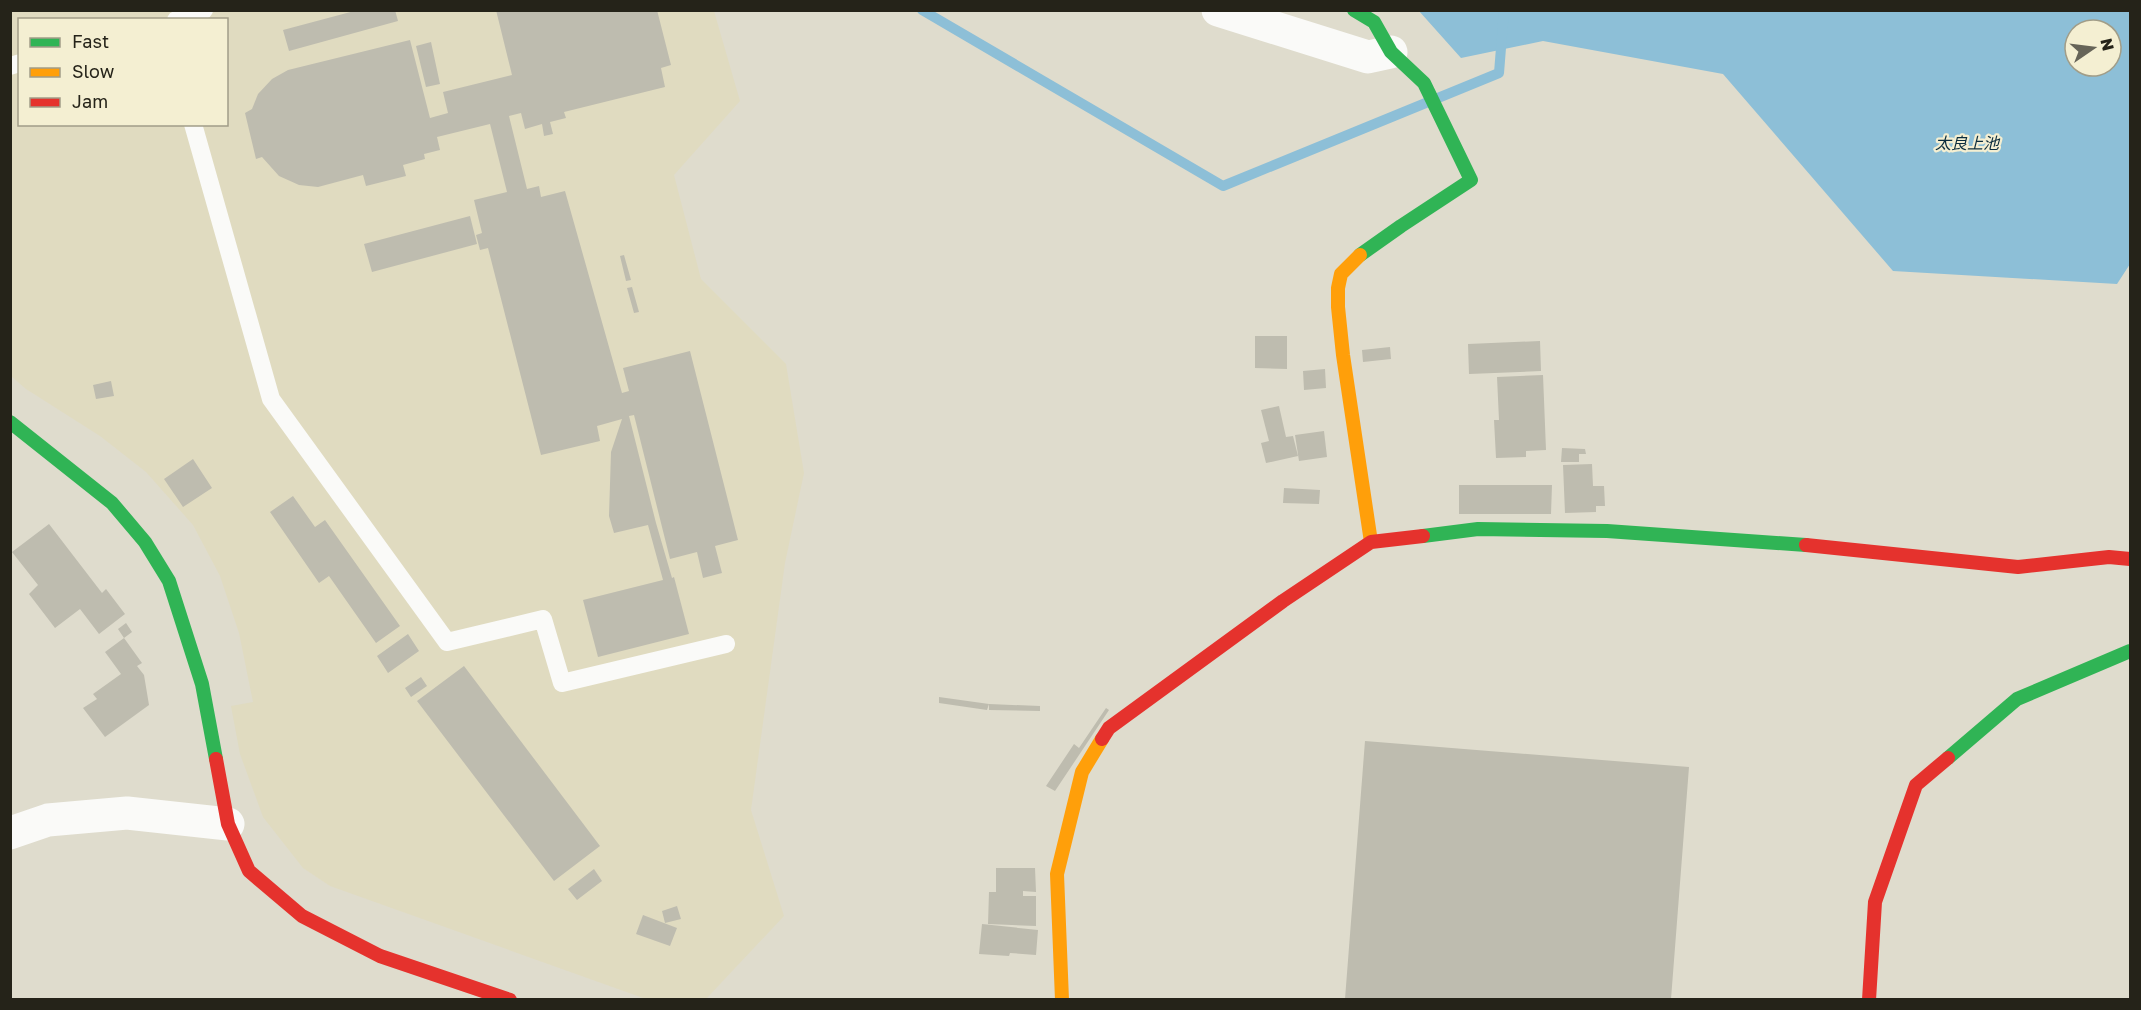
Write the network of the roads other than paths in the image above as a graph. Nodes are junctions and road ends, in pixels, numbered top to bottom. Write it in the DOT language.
graph roads {
  1 [pos="204,10"];
  2 [pos="1218,10"];
  3 [pos="1354,10"];
  4 [pos="182,18"];
  5 [pos="1392,52"];
  6 [pos="194,126"];
  7 [pos="10,422"];
  8 [pos="1371,542"];
  9 [pos="2130,559"];
  10 [pos="726,644"];
  11 [pos="2130,651"];
  12 [pos="228,824"];
  13 [pos="10,833"];
  14 [pos="510,999"];
  15 [pos="1062,999"];
  16 [pos="1869,999"];
  1 -- 4 [label="lane"];
  2 -- 5 [label="street"];
  3 -- 5 [label="street"];
  5 -- 8 [label="street"];
  6 -- 10 [label="lane"];
  7 -- 12 [label="street"];
  8 -- 9 [label="street"];
  8 -- 15 [label="street"];
  11 -- 16 [label="street"];
  12 -- 13 [label="street"];
  12 -- 14 [label="street"];
}
